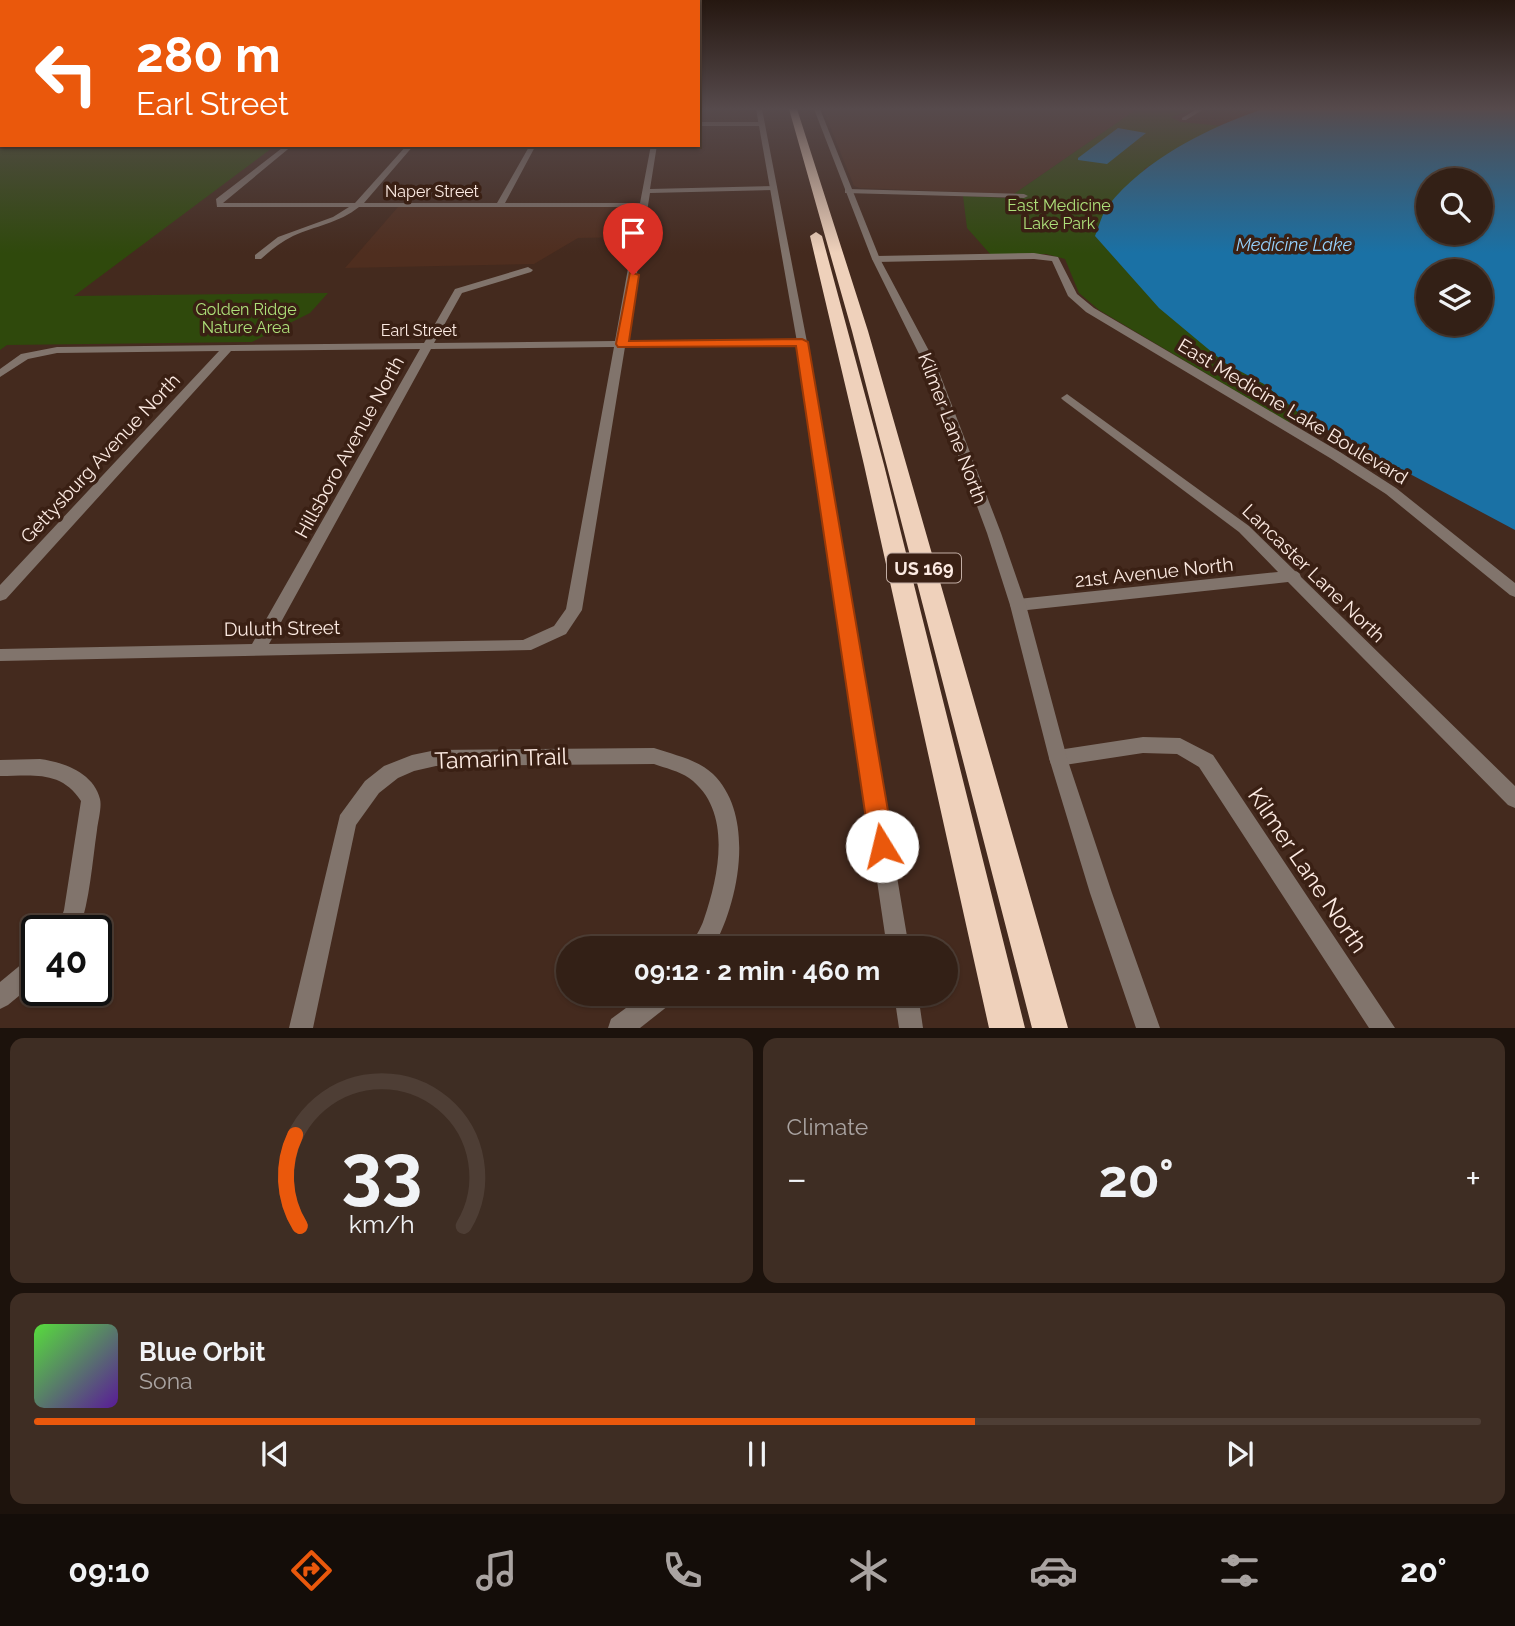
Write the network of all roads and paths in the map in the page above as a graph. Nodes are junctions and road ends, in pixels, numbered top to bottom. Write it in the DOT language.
graph roads {
  1 [pos="275,157"];
  2 [pos="400,157"];
  3 [pos="526,157"];
  4 [pos="652,157"];
  5 [pos="768,157"];
  6 [pos="795,157"];
  7 [pos="807,157"];
  8 [pos="835,157"];
  9 [pos="774,188"];
  10 [pos="646,191"];
  11 [pos="848,191"];
  12 [pos="1024,196"];
  13 [pos="500,205"];
  14 [pos="645,205"];
  15 [pos="356,206"];
  16 [pos="258,257"];
  17 [pos="876,259"];
  18 [pos="528,270"];
  19 [pos="802,342"];
  20 [pos="622,344"];
  21 [pos="427,346"];
  22 [pos="229,347"];
  23 [pos="0,374"];
  24 [pos="1067,398"];
  25 [pos="1294,576"];
  26 [pos="1515,591"];
  27 [pos="0,595"];
  28 [pos="1018,605"];
  29 [pos="258,649"];
  30 [pos="0,654"];
  31 [pos="1058,758"];
  32 [pos="0,768"];
  33 [pos="1515,799"];
  34 [pos="73,915"];
  35 [pos="708,936"];
  36 [pos="896,936"];
  37 [pos="21,979"];
  38 [pos="0,997"];
  39 [pos="649,1006"];
  40 [pos="908,1006"];
  41 [pos="301,1027"];
  42 [pos="620,1027"];
  43 [pos="911,1027"];
  44 [pos="1007,1027"];
  45 [pos="1050,1027"];
  46 [pos="1148,1027"];
  47 [pos="1383,1027"];
  1 -- 15 [label="street, Naper Street"];
  2 -- 15 [label="street"];
  3 -- 13 [label="street"];
  4 -- 10 [label="street"];
  5 -- 9 [label="street"];
  6 -- 44 [label="highway, US 169"];
  7 -- 45 [label="highway, US 169"];
  8 -- 11 [label="street, Kilmer Lane North"];
  9 -- 10 [label="street"];
  9 -- 19 [label="street"];
  10 -- 14 [label="street"];
  11 -- 12 [label="street"];
  11 -- 17 [label="street, Kilmer Lane North"];
  13 -- 14 [label="street, Naper Street"];
  13 -- 15 [label="street, Naper Street"];
  14 -- 20 [label="street"];
  15 -- 16 [label="street"];
  17 -- 26 [label="street, East Medicine Lake Boulevard"];
  17 -- 28 [label="street, Kilmer Lane North"];
  18 -- 21 [label="street, Hillsboro Avenue North"];
  19 -- 20 [label="street, Earl Street"];
  19 -- 36 [label="street"];
  20 -- 21 [label="street, Earl Street"];
  20 -- 29 [label="street, Duluth Street"];
  21 -- 22 [label="street, Earl Street"];
  21 -- 29 [label="street, Hillsboro Avenue North"];
  22 -- 23 [label="street, Earl Street"];
  22 -- 27 [label="street, Gettysburg Avenue North"];
  24 -- 25 [label="street, Lancaster Lane North"];
  25 -- 28 [label="street, 21st Avenue North"];
  25 -- 33 [label="street, Lancaster Lane North"];
  28 -- 31 [label="street, Kilmer Lane North"];
  29 -- 30 [label="street, Duluth Street"];
  31 -- 46 [label="street, Kilmer Lane North"];
  31 -- 47 [label="street, Kilmer Lane North"];
  32 -- 34 [label="street"];
  35 -- 41 [label="street, Tamarin Trail"];
  37 -- 38 [label="street"];
  39 -- 42 [label="street"];
  40 -- 43 [label="street"];
}
